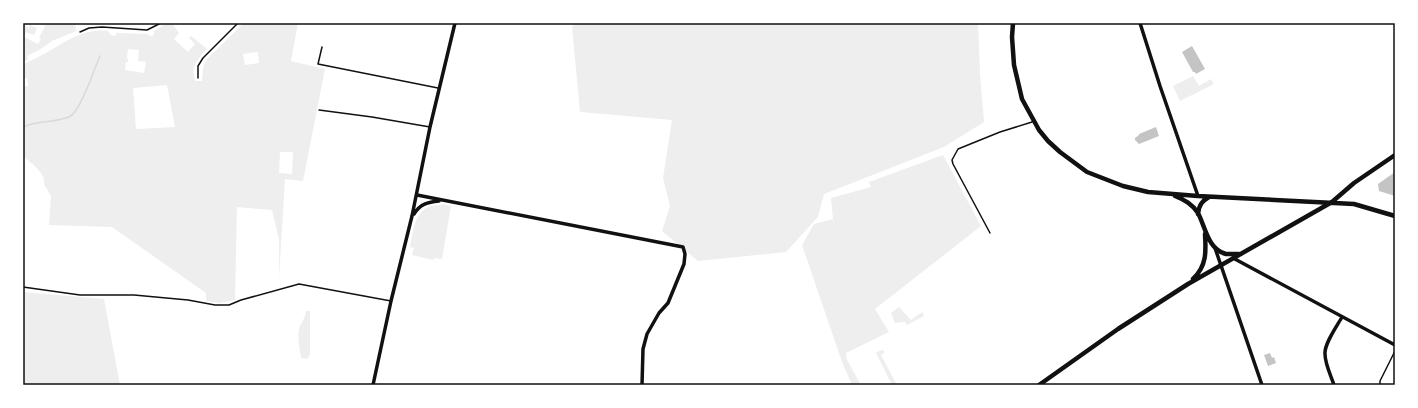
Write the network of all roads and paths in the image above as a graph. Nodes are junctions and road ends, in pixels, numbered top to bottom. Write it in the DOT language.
graph roads {
  1 [pos="161,23"];
  2 [pos="238,23"];
  3 [pos="455,23"];
  4 [pos="1013,23"];
  5 [pos="1140,23"];
  6 [pos="80,32"];
  7 [pos="322,47"];
  8 [pos="198,78"];
  9 [pos="439,89"];
  10 [pos="319,110"];
  11 [pos="1034,121"];
  12 [pos="430,127"];
  13 [pos="1395,155"];
  14 [pos="1171,194"];
  15 [pos="417,195"];
  16 [pos="1198,196"];
  17 [pos="1209,197"];
  18 [pos="444,201"];
  19 [pos="1312,201"];
  20 [pos="1332,202"];
  21 [pos="1312,213"];
  22 [pos="1198,214"];
  23 [pos="412,216"];
  24 [pos="1395,216"];
  25 [pos="990,233"];
  26 [pos="1205,233"];
  27 [pos="1214,247"];
  28 [pos="1240,254"];
  29 [pos="1233,258"];
  30 [pos="1220,264"];
  31 [pos="1188,284"];
  32 [pos="23,287"];
  33 [pos="391,301"];
  34 [pos="1342,317"];
  35 [pos="1395,345"];
  36 [pos="1395,351"];
  37 [pos="373,385"];
  38 [pos="642,385"];
  39 [pos="1039,385"];
  40 [pos="1262,385"];
  41 [pos="1334,385"];
  42 [pos="1380,385"];
  1 -- 6 [label="lane"];
  2 -- 8 [label="lane"];
  3 -- 9 [label="street"];
  4 -- 11 [label="main road"];
  5 -- 16 [label="street"];
  7 -- 9 [label="lane"];
  9 -- 12 [label="street"];
  10 -- 12 [label="lane"];
  11 -- 14 [label="main road"];
  11 -- 25 [label="lane"];
  12 -- 15 [label="street"];
  13 -- 20 [label="main road"];
  14 -- 16 [label="main road"];
  14 -- 22 [label="main road"];
  15 -- 18 [label="street"];
  15 -- 23 [label="street"];
  16 -- 17 [label="main road"];
  17 -- 19 [label="main road"];
  17 -- 22 [label="main road"];
  18 -- 23 [label="street"];
  18 -- 38 [label="street"];
  19 -- 20 [label="main road"];
  19 -- 21 [label="main road"];
  20 -- 21 [label="main road"];
  20 -- 24 [label="main road"];
  21 -- 28 [label="main road"];
  22 -- 26 [label="main road"];
  23 -- 33 [label="street"];
  26 -- 27 [label="main road"];
  26 -- 31 [label="main road"];
  27 -- 28 [label="main road"];
  27 -- 30 [label="street"];
  28 -- 29 [label="main road"];
  29 -- 30 [label="main road"];
  29 -- 34 [label="street"];
  30 -- 31 [label="main road"];
  30 -- 40 [label="street"];
  31 -- 39 [label="main road"];
  32 -- 33 [label="lane"];
  33 -- 37 [label="street"];
  34 -- 35 [label="street"];
  34 -- 41 [label="street"];
  36 -- 42 [label="lane"];
}
